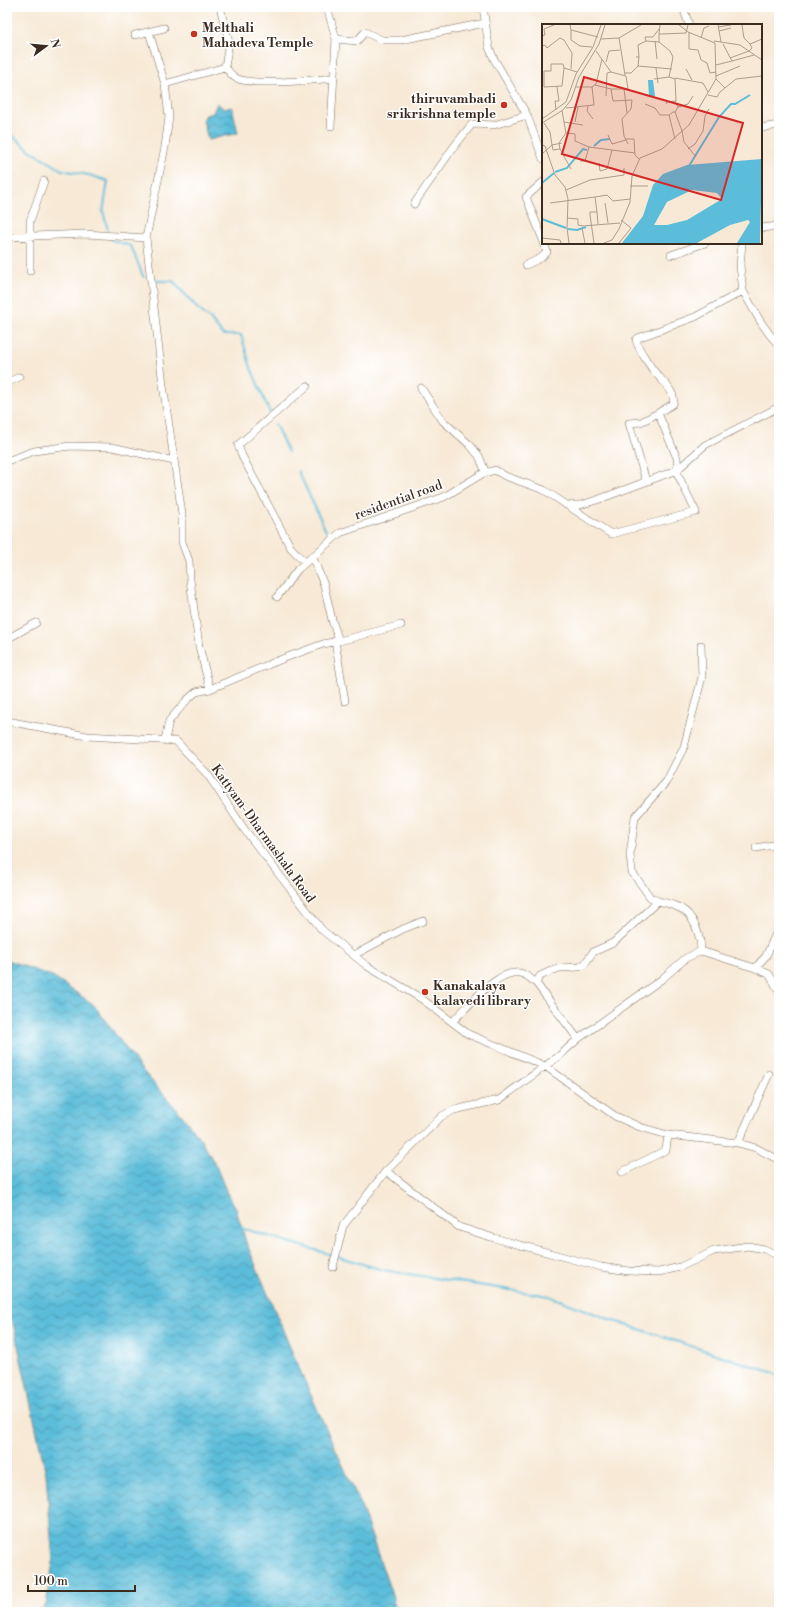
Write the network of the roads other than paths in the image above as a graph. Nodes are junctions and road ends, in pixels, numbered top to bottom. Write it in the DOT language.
graph roads {
  1 [pos="220,7"];
  2 [pos="327,7"];
  3 [pos="483,7"];
  4 [pos="683,7"];
  5 [pos="485,23"];
  6 [pos="689,24"];
  7 [pos="164,28"];
  8 [pos="149,32"];
  9 [pos="135,35"];
  10 [pos="336,39"];
  11 [pos="225,67"];
  12 [pos="334,78"];
  13 [pos="165,84"];
  14 [pos="527,115"];
  15 [pos="779,125"];
  16 [pos="332,126"];
  17 [pos="762,128"];
  18 [pos="542,157"];
  19 [pos="44,181"];
  20 [pos="542,183"];
  21 [pos="414,204"];
  22 [pos="779,226"];
  23 [pos="762,228"];
  24 [pos="30,236"];
  25 [pos="7,237"];
  26 [pos="542,237"];
  27 [pos="146,238"];
  28 [pos="545,244"];
  29 [pos="702,244"];
  30 [pos="742,244"];
  31 [pos="671,255"];
  32 [pos="526,265"];
  33 [pos="30,271"];
  34 [pos="743,291"];
  35 [pos="779,345"];
  36 [pos="19,377"];
  37 [pos="7,382"];
  38 [pos="307,386"];
  39 [pos="421,388"];
  40 [pos="779,407"];
  41 [pos="658,413"];
  42 [pos="7,461"];
  43 [pos="174,461"];
  44 [pos="677,470"];
  45 [pos="486,473"];
  46 [pos="646,481"];
  47 [pos="566,505"];
  48 [pos="312,556"];
  49 [pos="306,562"];
  50 [pos="277,597"];
  51 [pos="36,623"];
  52 [pos="401,625"];
  53 [pos="7,639"];
  54 [pos="337,641"];
  55 [pos="701,646"];
  56 [pos="210,689"];
  57 [pos="344,701"];
  58 [pos="7,721"];
  59 [pos="165,740"];
  60 [pos="779,846"];
  61 [pos="756,848"];
  62 [pos="658,901"];
  63 [pos="423,920"];
  64 [pos="779,927"];
  65 [pos="701,951"];
  66 [pos="354,955"];
  67 [pos="755,968"];
  68 [pos="536,983"];
  69 [pos="779,991"];
  70 [pos="453,1021"];
  71 [pos="578,1039"];
  72 [pos="546,1066"];
  73 [pos="769,1074"];
  74 [pos="668,1134"];
  75 [pos="738,1143"];
  76 [pos="779,1160"];
  77 [pos="386,1171"];
  78 [pos="622,1172"];
  79 [pos="779,1256"];
  80 [pos="334,1264"];
  1 -- 11 [label="street"];
  2 -- 10 [label="street"];
  3 -- 5 [label="street"];
  4 -- 6 [label="street"];
  5 -- 10 [label="street"];
  5 -- 14 [label="street"];
  7 -- 8 [label="street"];
  8 -- 9 [label="street"];
  8 -- 13 [label="street"];
  10 -- 12 [label="street"];
  11 -- 12 [label="street"];
  11 -- 13 [label="street"];
  12 -- 16 [label="street"];
  13 -- 27 [label="street"];
  14 -- 18 [label="street"];
  14 -- 21 [label="street"];
  15 -- 17 [label="street"];
  19 -- 24 [label="street"];
  20 -- 26 [label="street"];
  22 -- 23 [label="street"];
  24 -- 25 [label="street"];
  24 -- 27 [label="street"];
  24 -- 33 [label="street"];
  27 -- 43 [label="street"];
  28 -- 32 [label="street"];
  29 -- 31 [label="street"];
  30 -- 34 [label="street"];
  34 -- 35 [label="street"];
  34 -- 41 [label="street"];
  36 -- 37 [label="street"];
  38 -- 49 [label="street"];
  39 -- 45 [label="street"];
  40 -- 44 [label="street"];
  41 -- 44 [label="street"];
  41 -- 46 [label="street"];
  42 -- 43 [label="street"];
  43 -- 56 [label="street"];
  44 -- 46 [label="street"];
  44 -- 47 [label="street"];
  45 -- 47 [label="street"];
  45 -- 48 [label="street, residential road"];
  46 -- 47 [label="street"];
  48 -- 49 [label="street, residential road"];
  48 -- 54 [label="street"];
  49 -- 50 [label="street, residential road"];
  51 -- 53 [label="street"];
  52 -- 54 [label="street"];
  54 -- 56 [label="street"];
  54 -- 57 [label="street"];
  55 -- 62 [label="street"];
  56 -- 59 [label="street"];
  58 -- 59 [label="street, Kattyam-Dharmashala Road"];
  59 -- 66 [label="street, Kattyam-Dharmashala Road"];
  60 -- 61 [label="street"];
  62 -- 65 [label="street"];
  62 -- 68 [label="street"];
  63 -- 66 [label="street"];
  64 -- 67 [label="street"];
  65 -- 67 [label="street"];
  65 -- 71 [label="street"];
  66 -- 70 [label="street, Kattyam-Dharmashala Road"];
  67 -- 69 [label="street"];
  68 -- 70 [label="street"];
  68 -- 71 [label="street"];
  70 -- 72 [label="street, Kattyam-Dharmashala Road"];
  71 -- 72 [label="street"];
  72 -- 74 [label="street, Kattyam-Dharmashala Road"];
  72 -- 77 [label="street"];
  73 -- 75 [label="street"];
  74 -- 75 [label="street, Kattyam-Dharmashala Road"];
  74 -- 78 [label="street"];
  75 -- 76 [label="street, Kattyam-Dharmashala Road"];
  77 -- 79 [label="street"];
  77 -- 80 [label="street"];
}
